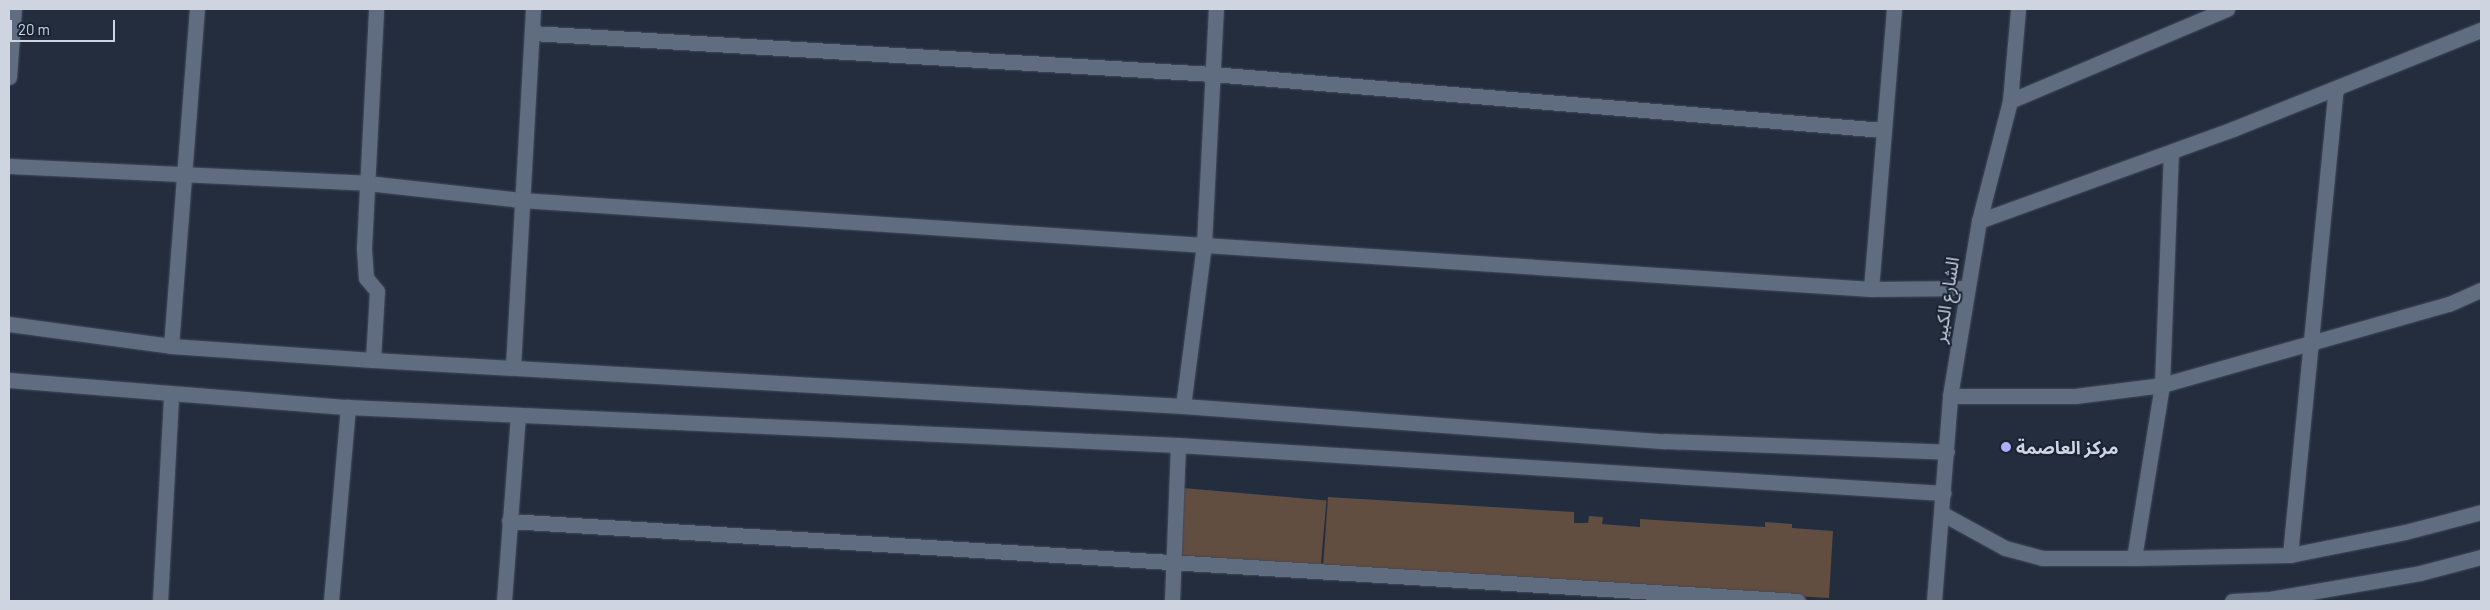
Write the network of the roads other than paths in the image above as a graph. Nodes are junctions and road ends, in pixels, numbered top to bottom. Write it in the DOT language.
graph roads {
  1 [pos="14,9"];
  2 [pos="197,9"];
  3 [pos="376,9"];
  4 [pos="533,9"];
  5 [pos="1216,9"];
  6 [pos="1894,9"];
  7 [pos="2018,9"];
  8 [pos="2227,9"];
  9 [pos="2481,30"];
  10 [pos="532,33"];
  11 [pos="1212,74"];
  12 [pos="9,77"];
  13 [pos="2336,90"];
  14 [pos="2010,101"];
  15 [pos="1883,130"];
  16 [pos="2171,152"];
  17 [pos="9,166"];
  18 [pos="186,176"];
  19 [pos="366,183"];
  20 [pos="521,200"];
  21 [pos="1978,222"];
  22 [pos="1204,244"];
  23 [pos="1966,288"];
  24 [pos="1872,289"];
  25 [pos="2481,290"];
  26 [pos="9,324"];
  27 [pos="2313,344"];
  28 [pos="171,346"];
  29 [pos="373,360"];
  30 [pos="513,367"];
  31 [pos="9,380"];
  32 [pos="2162,385"];
  33 [pos="171,395"];
  34 [pos="1950,396"];
  35 [pos="1183,406"];
  36 [pos="348,407"];
  37 [pos="518,416"];
  38 [pos="1178,445"];
  39 [pos="1947,452"];
  40 [pos="1943,493"];
  41 [pos="2481,512"];
  42 [pos="1943,514"];
  43 [pos="509,521"];
  44 [pos="2290,554"];
  45 [pos="2481,557"];
  46 [pos="2134,558"];
  47 [pos="1174,560"];
  48 [pos="2270,600"];
  49 [pos="160,601"];
  50 [pos="331,601"];
  51 [pos="504,601"];
  52 [pos="1172,601"];
  53 [pos="1798,601"];
  54 [pos="1934,601"];
  55 [pos="2232,601"];
  1 -- 12 [label="street"];
  2 -- 18 [label="street"];
  3 -- 19 [label="street"];
  4 -- 10 [label="street"];
  5 -- 11 [label="street"];
  6 -- 15 [label="street"];
  7 -- 14 [label="street, الشارع الكبير"];
  8 -- 14 [label="street"];
  9 -- 13 [label="street"];
  10 -- 11 [label="street"];
  10 -- 20 [label="street"];
  11 -- 15 [label="street"];
  11 -- 22 [label="street"];
  13 -- 16 [label="street"];
  13 -- 27 [label="street"];
  14 -- 21 [label="street, الشارع الكبير"];
  15 -- 24 [label="street"];
  16 -- 21 [label="street"];
  16 -- 32 [label="street"];
  17 -- 18 [label="street"];
  18 -- 19 [label="street"];
  18 -- 28 [label="street"];
  19 -- 20 [label="street"];
  19 -- 29 [label="street"];
  20 -- 22 [label="street"];
  20 -- 30 [label="street"];
  21 -- 23 [label="street, الشارع الكبير"];
  22 -- 24 [label="street"];
  22 -- 35 [label="street"];
  23 -- 24 [label="street"];
  23 -- 34 [label="street, الشارع الكبير"];
  25 -- 27 [label="street"];
  26 -- 28 [label="street"];
  27 -- 32 [label="street"];
  27 -- 44 [label="street"];
  28 -- 29 [label="street"];
  29 -- 30 [label="street"];
  30 -- 35 [label="street"];
  31 -- 33 [label="street"];
  32 -- 34 [label="street"];
  32 -- 46 [label="street"];
  33 -- 36 [label="street"];
  33 -- 49 [label="street"];
  34 -- 39 [label="street, الشارع الكبير"];
  35 -- 39 [label="street"];
  36 -- 37 [label="street"];
  36 -- 50 [label="street"];
  37 -- 38 [label="street"];
  37 -- 43 [label="street"];
  38 -- 40 [label="street"];
  38 -- 47 [label="street"];
  39 -- 40 [label="street, الشارع الكبير"];
  40 -- 42 [label="street, الشارع الكبير"];
  41 -- 44 [label="street"];
  42 -- 46 [label="street"];
  42 -- 54 [label="street, الشارع الكبير"];
  43 -- 47 [label="street"];
  43 -- 51 [label="street"];
  44 -- 46 [label="street"];
  45 -- 48 [label="street"];
  47 -- 52 [label="street"];
  47 -- 53 [label="street"];
  48 -- 55 [label="street"];
}
